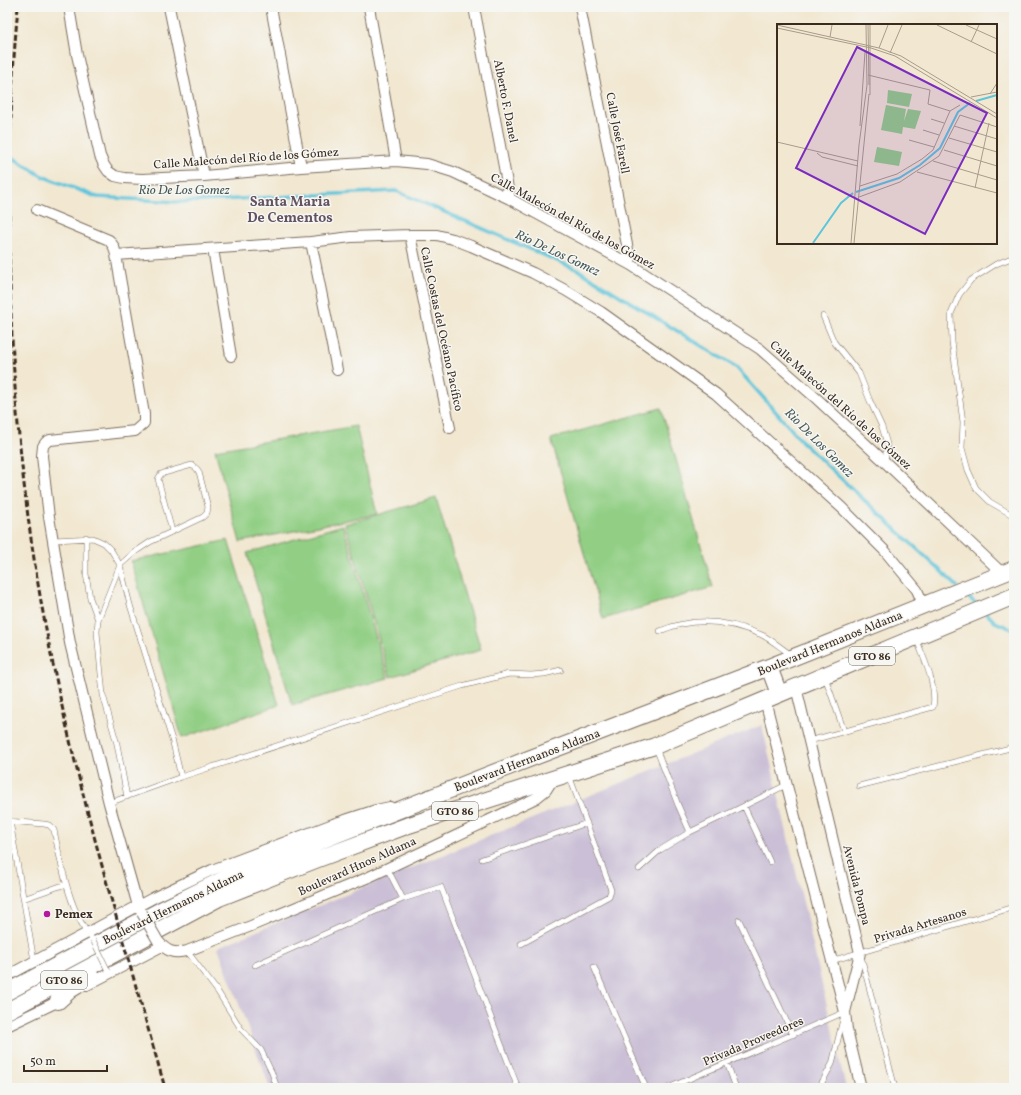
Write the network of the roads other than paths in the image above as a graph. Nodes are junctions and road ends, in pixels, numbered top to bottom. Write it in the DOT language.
graph roads {
  1 [pos="69,7"];
  2 [pos="169,7"];
  3 [pos="271,7"];
  4 [pos="369,7"];
  5 [pos="474,7"];
  6 [pos="580,7"];
  7 [pos="396,161"];
  8 [pos="301,167"];
  9 [pos="204,176"];
  10 [pos="510,199"];
  11 [pos="37,210"];
  12 [pos="410,235"];
  13 [pos="312,242"];
  14 [pos="213,249"];
  15 [pos="116,255"];
  16 [pos="1014,257"];
  17 [pos="632,265"];
  18 [pos="823,316"];
  19 [pos="231,356"];
  20 [pos="337,370"];
  21 [pos="450,428"];
  22 [pos="885,462"];
  23 [pos="1014,516"];
  24 [pos="172,531"];
  25 [pos="86,537"];
  26 [pos="54,540"];
  27 [pos="120,565"];
  28 [pos="1002,573"];
  29 [pos="1009,598"];
  30 [pos="929,604"];
  31 [pos="98,620"];
  32 [pos="660,631"];
  33 [pos="916,637"];
  34 [pos="794,657"];
  35 [pos="769,667"];
  36 [pos="561,670"];
  37 [pos="825,676"];
  38 [pos="796,687"];
  39 [pos="772,697"];
  40 [pos="844,731"];
  41 [pos="809,741"];
  42 [pos="655,746"];
  43 [pos="1014,747"];
  44 [pos="568,774"];
  45 [pos="181,777"];
  46 [pos="553,779"];
  47 [pos="786,784"];
  48 [pos="859,786"];
  49 [pos="128,797"];
  50 [pos="420,801"];
  51 [pos="109,803"];
  52 [pos="744,806"];
  53 [pos="9,821"];
  54 [pos="587,823"];
  55 [pos="690,832"];
  56 [pos="482,859"];
  57 [pos="770,862"];
  58 [pos="387,868"];
  59 [pos="639,869"];
  60 [pos="66,884"];
  61 [pos="23,899"];
  62 [pos="403,899"];
  63 [pos="1014,907"];
  64 [pos="140,910"];
  65 [pos="739,920"];
  66 [pos="90,937"];
  67 [pos="160,944"];
  68 [pos="521,944"];
  69 [pos="121,950"];
  70 [pos="187,951"];
  71 [pos="860,953"];
  72 [pos="34,961"];
  73 [pos="831,962"];
  74 [pos="255,965"];
  75 [pos="594,967"];
  76 [pos="109,972"];
  77 [pos="7,976"];
  78 [pos="7,992"];
  79 [pos="58,1001"];
  80 [pos="7,1011"];
  81 [pos="845,1012"];
  82 [pos="7,1026"];
  83 [pos="793,1035"];
  84 [pos="727,1063"];
  85 [pos="277,1088"];
  86 [pos="518,1088"];
  87 [pos="646,1088"];
  88 [pos="668,1088"];
  89 [pos="736,1088"];
  90 [pos="819,1088"];
  91 [pos="861,1088"];
  92 [pos="895,1088"];
  1 -- 9 [label="street, Calle Malecón del Río de los Gómez"];
  2 -- 9 [label="street"];
  3 -- 8 [label="street"];
  4 -- 7 [label="street"];
  5 -- 10 [label="street, Alberto F. Danel"];
  6 -- 17 [label="street, Calle José Farell"];
  7 -- 8 [label="street, Calle Malecón del Río de los Gómez"];
  7 -- 10 [label="street, Calle Malecón del Río de los Gómez"];
  8 -- 9 [label="street, Calle Malecón del Río de los Gómez"];
  10 -- 17 [label="street, Calle Malecón del Río de los Gómez"];
  11 -- 15 [label="street"];
  12 -- 13 [label="street"];
  12 -- 21 [label="street, Calle Costas del Océano Pacífico"];
  12 -- 30 [label="street"];
  13 -- 14 [label="street"];
  13 -- 20 [label="street"];
  14 -- 15 [label="street"];
  14 -- 19 [label="street"];
  15 -- 26 [label="street"];
  16 -- 23 [label="lane"];
  17 -- 22 [label="street, Calle Malecón del Río de los Gómez"];
  18 -- 22 [label="lane"];
  22 -- 28 [label="street, Calle Malecón del Río de los Gómez"];
  24 -- 24 [label="lane"];
  24 -- 27 [label="lane"];
  25 -- 26 [label="lane"];
  25 -- 27 [label="lane"];
  25 -- 31 [label="lane"];
  26 -- 51 [label="street"];
  27 -- 31 [label="lane"];
  27 -- 45 [label="lane"];
  28 -- 30 [label="main road, Boulevard Hermanos Aldama / GTO 86"];
  29 -- 33 [label="main road, Boulevard Hermanos Aldama / GTO 86"];
  30 -- 34 [label="main road, Boulevard Hermanos Aldama / GTO 86"];
  31 -- 49 [label="lane"];
  32 -- 34 [label="lane"];
  33 -- 37 [label="main road, Boulevard Hermanos Aldama / GTO 86"];
  33 -- 40 [label="lane"];
  34 -- 35 [label="main road, Boulevard Hermanos Aldama / GTO 86"];
  35 -- 39 [label="main road"];
  35 -- 50 [label="main road, Boulevard Hermanos Aldama / GTO 86"];
  36 -- 45 [label="lane"];
  37 -- 38 [label="main road, Boulevard Hermanos Aldama / GTO 86"];
  37 -- 40 [label="lane"];
  38 -- 39 [label="main road, Boulevard Hermanos Aldama / GTO 86"];
  38 -- 41 [label="street, Avenida Pompa"];
  39 -- 42 [label="main road, Boulevard Hermanos Aldama / GTO 86"];
  39 -- 47 [label="street"];
  40 -- 41 [label="lane"];
  41 -- 71 [label="street, Avenida Pompa"];
  42 -- 44 [label="main road, Boulevard Hermanos Aldama / GTO 86"];
  42 -- 55 [label="lane"];
  43 -- 48 [label="lane"];
  44 -- 46 [label="main road, Boulevard Hermanos Aldama / GTO 86"];
  44 -- 54 [label="lane"];
  45 -- 49 [label="lane"];
  46 -- 58 [label="street, Boulevard Hnos Aldama"];
  46 -- 69 [label="main road, Boulevard Hermanos Aldama / GTO 86"];
  47 -- 52 [label="lane"];
  47 -- 73 [label="street"];
  49 -- 51 [label="lane"];
  50 -- 64 [label="street"];
  50 -- 78 [label="main road, Boulevard Hermanos Aldama / GTO 86"];
  51 -- 64 [label="street"];
  52 -- 55 [label="lane"];
  52 -- 57 [label="lane"];
  53 -- 60 [label="lane"];
  53 -- 61 [label="lane"];
  54 -- 56 [label="lane"];
  54 -- 68 [label="lane"];
  55 -- 59 [label="lane"];
  58 -- 62 [label="lane"];
  58 -- 70 [label="street, Boulevard Hnos Aldama"];
  60 -- 61 [label="lane"];
  60 -- 66 [label="lane"];
  61 -- 72 [label="lane"];
  62 -- 74 [label="lane"];
  62 -- 86 [label="lane"];
  63 -- 71 [label="lane, Privada Artesanos"];
  64 -- 66 [label="street"];
  64 -- 67 [label="street, bridge"];
  65 -- 83 [label="lane"];
  66 -- 72 [label="street"];
  66 -- 76 [label="lane, bridge"];
  67 -- 70 [label="street, Boulevard Hnos Aldama"];
  67 -- 76 [label="street"];
  69 -- 79 [label="main road"];
  69 -- 80 [label="main road, Boulevard Hermanos Aldama / GTO 86"];
  70 -- 85 [label="lane"];
  71 -- 73 [label="lane, Privada Artesanos"];
  71 -- 81 [label="street, Avenida Pompa"];
  71 -- 92 [label="lane"];
  72 -- 77 [label="street"];
  73 -- 81 [label="street"];
  75 -- 87 [label="lane"];
  76 -- 79 [label="street"];
  79 -- 82 [label="street"];
  81 -- 83 [label="lane, Privada Proveedores"];
  81 -- 90 [label="lane"];
  81 -- 91 [label="street, Avenida Pompa"];
  83 -- 84 [label="lane, Privada Proveedores"];
  84 -- 88 [label="lane, Privada Proveedores"];
  84 -- 89 [label="lane"];
}
